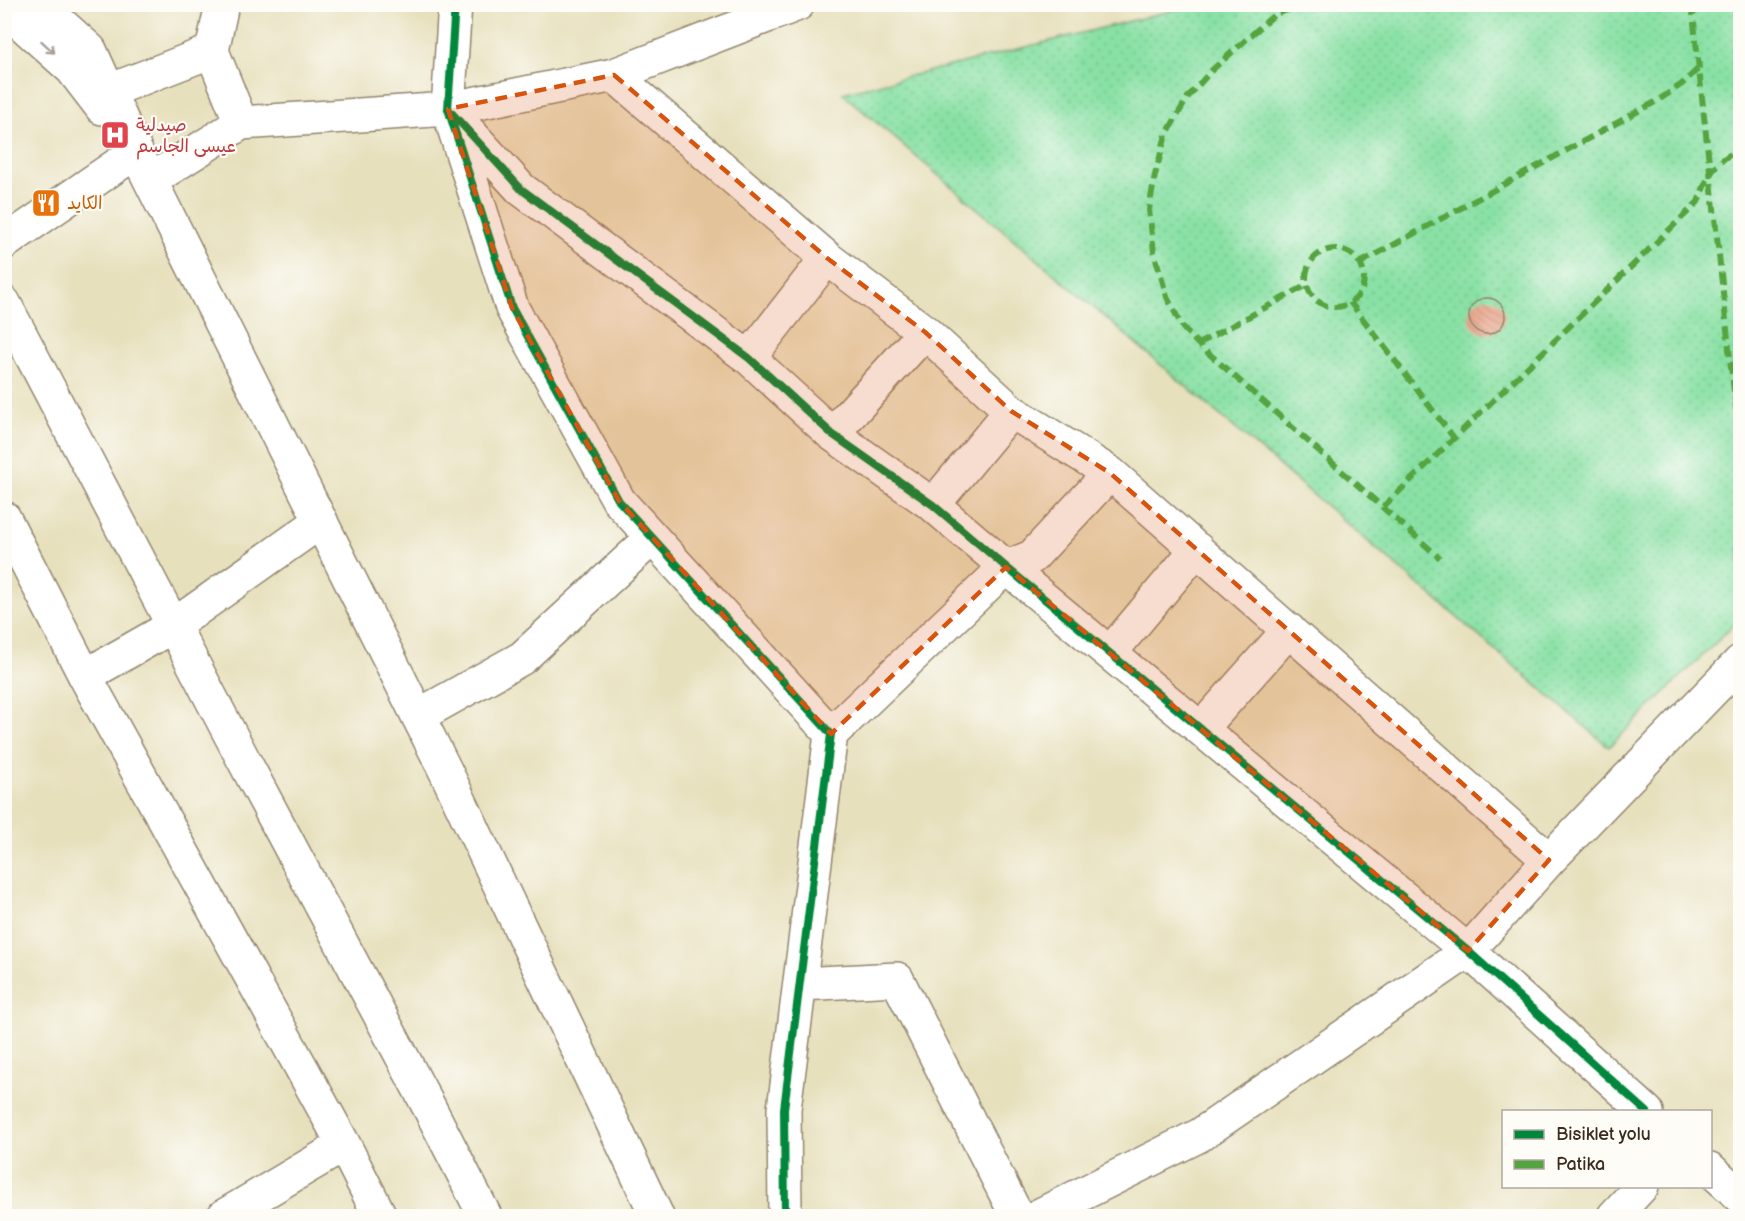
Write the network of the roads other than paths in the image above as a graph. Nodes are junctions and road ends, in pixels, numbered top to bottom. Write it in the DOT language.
graph roads {
  1 [pos="39,4"];
  2 [pos="222,4"];
  3 [pos="455,4"];
  4 [pos="798,4"];
  5 [pos="4,8"];
  6 [pos="212,51"];
  7 [pos="614,75"];
  8 [pos="109,91"];
  9 [pos="448,109"];
  10 [pos="241,123"];
  11 [pos="144,166"];
  12 [pos="4,243"];
  13 [pos="827,258"];
  14 [pos="4,303"];
  15 [pos="925,332"];
  16 [pos="749,358"];
  17 [pos="1011,411"];
  18 [pos="832,434"];
  19 [pos="1110,473"];
  20 [pos="933,505"];
  21 [pos="4,518"];
  22 [pos="321,521"];
  23 [pos="652,538"];
  24 [pos="1197,549"];
  25 [pos="1006,567"];
  26 [pos="173,626"];
  27 [pos="1289,630"];
  28 [pos="1110,653"];
  29 [pos="1740,662"];
  30 [pos="85,676"];
  31 [pos="418,716"];
  32 [pos="1201,729"];
  33 [pos="831,734"];
  34 [pos="1549,860"];
  35 [pos="1468,951"];
  36 [pos="800,984"];
  37 [pos="1645,1110"];
  38 [pos="344,1145"];
  39 [pos="1712,1171"];
  40 [pos="1640,1188"];
  41 [pos="1740,1196"];
  42 [pos="224,1216"];
  43 [pos="380,1216"];
  44 [pos="485,1216"];
  45 [pos="657,1216"];
  46 [pos="785,1216"];
  47 [pos="1017,1216"];
  48 [pos="1038,1216"];
  49 [pos="1614,1216"];
  1 -- 8 [label="street"];
  2 -- 6 [label="street"];
  3 -- 9 [label="street"];
  4 -- 7 [label="street"];
  5 -- 11 [label="street, one-way"];
  6 -- 8 [label="street"];
  6 -- 10 [label="street"];
  7 -- 9 [label="street"];
  7 -- 13 [label="street"];
  8 -- 11 [label="street"];
  9 -- 10 [label="street"];
  9 -- 16 [label="street"];
  9 -- 23 [label="street"];
  10 -- 11 [label="street"];
  11 -- 12 [label="street"];
  11 -- 22 [label="street"];
  13 -- 15 [label="street"];
  13 -- 16 [label="street"];
  14 -- 26 [label="street"];
  15 -- 17 [label="street"];
  15 -- 18 [label="street"];
  16 -- 18 [label="street"];
  17 -- 19 [label="street"];
  17 -- 20 [label="street"];
  18 -- 20 [label="street"];
  19 -- 24 [label="street"];
  19 -- 25 [label="street"];
  20 -- 25 [label="street"];
  21 -- 30 [label="street"];
  22 -- 26 [label="street"];
  22 -- 31 [label="street"];
  23 -- 31 [label="street"];
  23 -- 33 [label="street"];
  24 -- 27 [label="street"];
  24 -- 28 [label="street"];
  25 -- 28 [label="street"];
  25 -- 33 [label="street"];
  26 -- 30 [label="street"];
  26 -- 44 [label="street"];
  27 -- 32 [label="street"];
  27 -- 34 [label="street"];
  28 -- 32 [label="street"];
  29 -- 34 [label="street"];
  30 -- 38 [label="street"];
  31 -- 45 [label="street"];
  32 -- 35 [label="street"];
  33 -- 36 [label="street"];
  34 -- 35 [label="street"];
  35 -- 37 [label="street"];
  35 -- 48 [label="street"];
  36 -- 46 [label="street"];
  36 -- 47 [label="street"];
  38 -- 42 [label="street"];
  38 -- 43 [label="street"];
  39 -- 41 [label="street"];
  40 -- 49 [label="street"];
}
